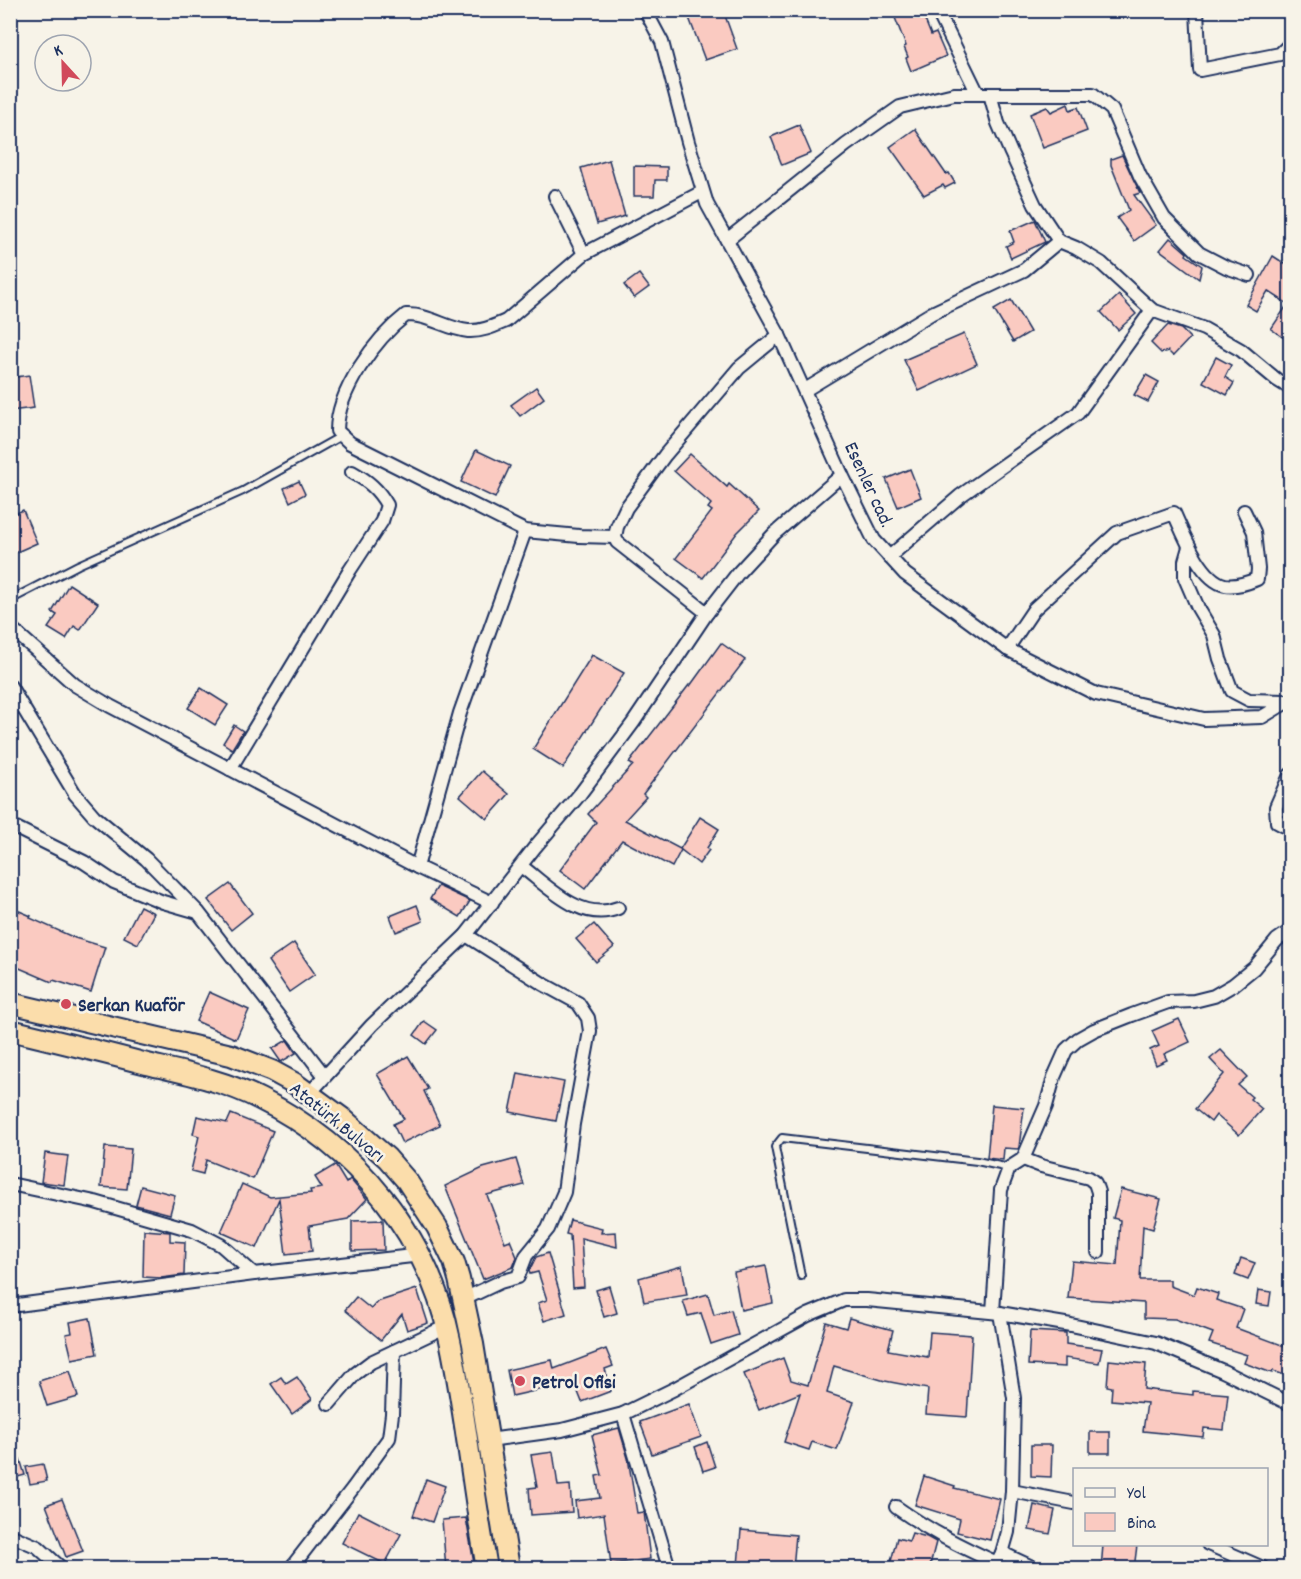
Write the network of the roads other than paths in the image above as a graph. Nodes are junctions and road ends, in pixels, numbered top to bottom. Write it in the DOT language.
graph roads {
  1 [pos="645,10"];
  2 [pos="937,10"];
  3 [pos="1197,10"];
  4 [pos="1290,44"];
  5 [pos="984,94"];
  6 [pos="702,192"];
  7 [pos="555,196"];
  8 [pos="728,240"];
  9 [pos="1059,242"];
  10 [pos="584,254"];
  11 [pos="1249,275"];
  12 [pos="1152,310"];
  13 [pos="779,334"];
  14 [pos="1290,388"];
  15 [pos="805,390"];
  16 [pos="341,436"];
  17 [pos="352,472"];
  18 [pos="842,475"];
  19 [pos="1244,511"];
  20 [pos="525,531"];
  21 [pos="615,537"];
  22 [pos="1190,547"];
  23 [pos="889,557"];
  24 [pos="10,600"];
  25 [pos="707,614"];
  26 [pos="10,627"];
  27 [pos="1007,649"];
  28 [pos="10,686"];
  29 [pos="1288,700"];
  30 [pos="230,769"];
  31 [pos="1290,775"];
  32 [pos="10,825"];
  33 [pos="1290,829"];
  34 [pos="521,866"];
  35 [pos="417,867"];
  36 [pos="492,903"];
  37 [pos="618,908"];
  38 [pos="198,912"];
  39 [pos="1290,931"];
  40 [pos="466,935"];
  41 [pos="10,1003"];
  42 [pos="10,1030"];
  43 [pos="324,1075"];
  44 [pos="309,1094"];
  45 [pos="1023,1159"];
  46 [pos="1009,1168"];
  47 [pos="10,1184"];
  48 [pos="1098,1252"];
  49 [pos="421,1255"];
  50 [pos="254,1274"];
  51 [pos="801,1276"];
  52 [pos="464,1299"];
  53 [pos="10,1306"];
  54 [pos="996,1312"];
  55 [pos="447,1326"];
  56 [pos="394,1351"];
  57 [pos="329,1404"];
  58 [pos="1290,1404"];
  59 [pos="623,1414"];
  60 [pos="465,1426"];
  61 [pos="487,1431"];
  62 [pos="1011,1491"];
  63 [pos="1073,1503"];
  64 [pos="896,1507"];
  65 [pos="14,1538"];
  66 [pos="1210,1546"];
  67 [pos="998,1562"];
  68 [pos="61,1569"];
  69 [pos="291,1569"];
  70 [pos="487,1569"];
  71 [pos="509,1569"];
  72 [pos="669,1569"];
  73 [pos="1034,1569"];
  74 [pos="1263,1569"];
  1 -- 6 [label="street, Esenler cad."];
  2 -- 5 [label="street"];
  3 -- 4 [label="street"];
  5 -- 8 [label="street"];
  5 -- 9 [label="street"];
  5 -- 11 [label="street"];
  6 -- 8 [label="street, Esenler cad."];
  6 -- 10 [label="street"];
  7 -- 10 [label="street"];
  8 -- 13 [label="street, Esenler cad."];
  9 -- 12 [label="street"];
  9 -- 15 [label="street"];
  10 -- 16 [label="street"];
  12 -- 14 [label="street"];
  12 -- 23 [label="street"];
  13 -- 15 [label="street, Esenler cad."];
  13 -- 21 [label="street"];
  15 -- 18 [label="street, Esenler cad."];
  16 -- 20 [label="street"];
  16 -- 24 [label="lane"];
  17 -- 30 [label="street"];
  18 -- 23 [label="street, Esenler cad."];
  18 -- 25 [label="street"];
  19 -- 22 [label="street"];
  20 -- 21 [label="street"];
  20 -- 35 [label="street"];
  21 -- 25 [label="street"];
  22 -- 27 [label="street"];
  22 -- 29 [label="street"];
  23 -- 27 [label="street, Esenler cad."];
  25 -- 34 [label="street"];
  26 -- 30 [label="street"];
  27 -- 29 [label="street, Esenler cad."];
  28 -- 38 [label="street"];
  30 -- 35 [label="street"];
  31 -- 33 [label="street"];
  32 -- 38 [label="street"];
  34 -- 36 [label="street"];
  34 -- 37 [label="street"];
  35 -- 36 [label="street"];
  36 -- 40 [label="street"];
  38 -- 43 [label="street"];
  39 -- 45 [label="street"];
  40 -- 43 [label="street"];
  40 -- 52 [label="street"];
  41 -- 44 [label="highway, Atatürk Bulvarı"];
  42 -- 49 [label="highway, Atatürk Bulvarı"];
  43 -- 44 [label="street"];
  44 -- 52 [label="highway, Atatürk Bulvarı"];
  45 -- 46 [label="street"];
  45 -- 48 [label="street"];
  46 -- 51 [label="lane"];
  46 -- 54 [label="street"];
  47 -- 50 [label="street"];
  49 -- 50 [label="street"];
  49 -- 55 [label="highway, Atatürk Bulvarı"];
  50 -- 53 [label="street"];
  52 -- 61 [label="highway, Atatürk Bulvarı"];
  54 -- 58 [label="street"];
  54 -- 59 [label="street"];
  54 -- 62 [label="street"];
  55 -- 56 [label="street"];
  55 -- 60 [label="highway, Atatürk Bulvarı"];
  56 -- 57 [label="street"];
  56 -- 69 [label="street"];
  59 -- 61 [label="street"];
  59 -- 72 [label="street"];
  60 -- 61 [label="highway"];
  60 -- 70 [label="highway, Atatürk Bulvarı"];
  61 -- 71 [label="highway, Atatürk Bulvarı"];
  62 -- 63 [label="street"];
  62 -- 67 [label="street"];
  64 -- 67 [label="street"];
  65 -- 68 [label="street"];
  66 -- 74 [label="street"];
  67 -- 73 [label="street"];
}
